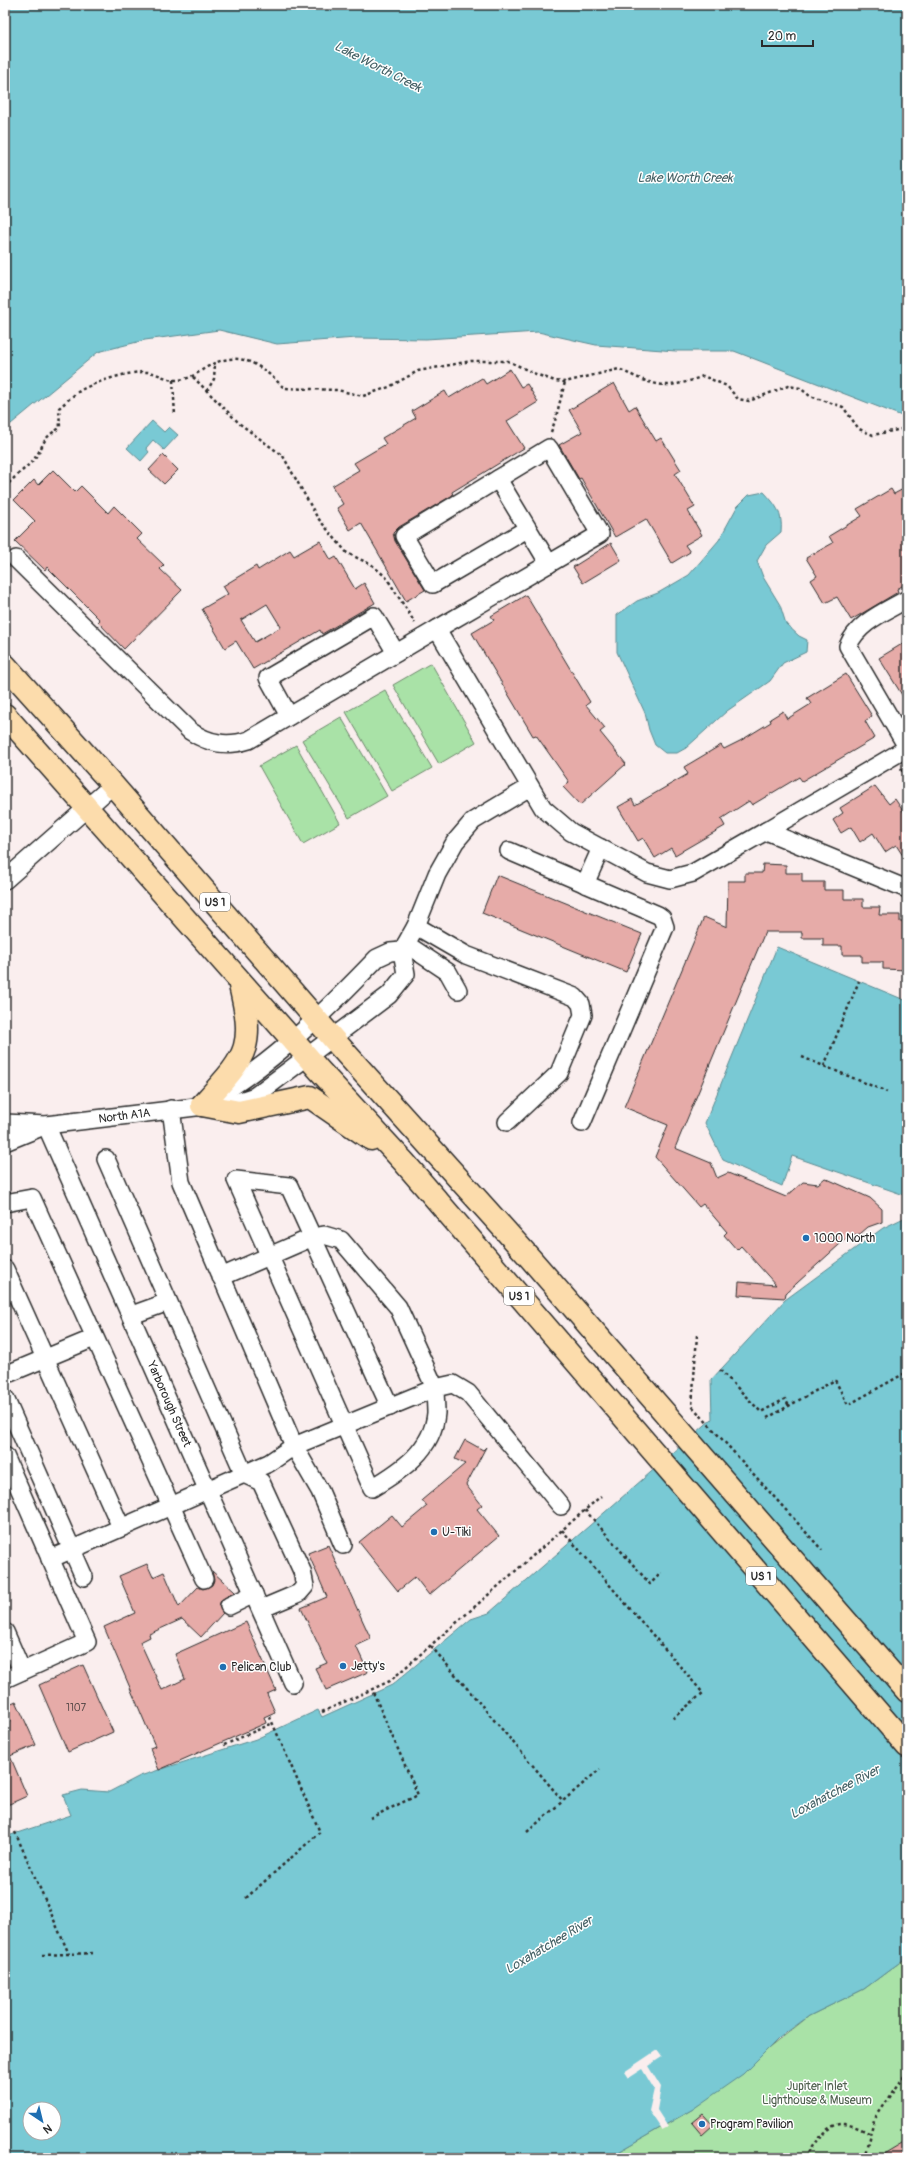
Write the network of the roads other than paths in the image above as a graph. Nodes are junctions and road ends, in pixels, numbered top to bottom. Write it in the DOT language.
graph roads {
  1 [pos="498,479"];
  2 [pos="527,529"];
  3 [pos="16,559"];
  4 [pos="548,564"];
  5 [pos="907,599"];
  6 [pos="433,632"];
  7 [pos="396,654"];
  8 [pos="5,666"];
  9 [pos="5,715"];
  10 [pos="289,716"];
  11 [pos="907,748"];
  12 [pos="113,785"];
  13 [pos="530,787"];
  14 [pos="87,806"];
  15 [pos="766,831"];
  16 [pos="601,848"];
  17 [pos="510,851"];
  18 [pos="5,880"];
  19 [pos="585,884"];
  20 [pos="907,889"];
  21 [pos="416,926"];
  22 [pos="404,947"];
  23 [pos="239,978"];
  24 [pos="458,990"];
  25 [pos="318,1019"];
  26 [pos="333,1038"];
  27 [pos="292,1039"];
  28 [pos="308,1057"];
  29 [pos="202,1105"];
  30 [pos="170,1109"];
  31 [pos="507,1122"];
  32 [pos="5,1123"];
  33 [pos="582,1123"];
  34 [pos="46,1125"];
  35 [pos="5,1142"];
  36 [pos="106,1160"];
  37 [pos="404,1162"];
  38 [pos="5,1203"];
  39 [pos="313,1237"];
  40 [pos="270,1256"];
  41 [pos="5,1269"];
  42 [pos="221,1277"];
  43 [pos="168,1302"];
  44 [pos="132,1315"];
  45 [pos="94,1338"];
  46 [pos="45,1358"];
  47 [pos="5,1376"];
  48 [pos="434,1388"];
  49 [pos="5,1398"];
  50 [pos="390,1407"];
  51 [pos="345,1426"];
  52 [pos="294,1446"];
  53 [pos="5,1456"];
  54 [pos="244,1474"];
  55 [pos="208,1489"];
  56 [pos="170,1506"];
  57 [pos="561,1506"];
  58 [pos="122,1527"];
  59 [pos="343,1545"];
  60 [pos="72,1550"];
  61 [pos="50,1559"];
  62 [pos="84,1576"];
  63 [pos="204,1579"];
  64 [pos="257,1602"];
  65 [pos="229,1606"];
  66 [pos="5,1632"];
  67 [pos="22,1671"];
  68 [pos="5,1679"];
  69 [pos="293,1683"];
  70 [pos="907,1691"];
  71 [pos="907,1746"];
  1 -- 2 [label="street"];
  1 -- 2 [label="street"];
  1 -- 4 [label="street"];
  2 -- 4 [label="street"];
  3 -- 10 [label="street"];
  4 -- 6 [label="street"];
  5 -- 11 [label="street"];
  6 -- 7 [label="street"];
  6 -- 13 [label="street"];
  7 -- 10 [label="street"];
  7 -- 10 [label="street"];
  8 -- 12 [label="main road, US 1"];
  9 -- 14 [label="main road, US 1"];
  11 -- 15 [label="street"];
  12 -- 14 [label="street"];
  12 -- 25 [label="main road, US 1"];
  13 -- 16 [label="street"];
  13 -- 21 [label="street"];
  14 -- 18 [label="street"];
  14 -- 23 [label="main road, US 1"];
  15 -- 16 [label="street"];
  15 -- 20 [label="street"];
  16 -- 19 [label="street"];
  17 -- 19 [label="street"];
  19 -- 33 [label="street"];
  21 -- 22 [label="street"];
  21 -- 31 [label="street"];
  22 -- 24 [label="street"];
  22 -- 25 [label="street, North A1A"];
  22 -- 26 [label="street, North A1A"];
  23 -- 27 [label="main road, US 1"];
  23 -- 29 [label="main road"];
  25 -- 26 [label="main road, US 1"];
  25 -- 27 [label="street, North A1A"];
  26 -- 28 [label="street, North A1A"];
  26 -- 70 [label="main road, US 1"];
  27 -- 28 [label="main road, US 1"];
  27 -- 29 [label="street, North A1A"];
  28 -- 29 [label="street, North A1A"];
  28 -- 37 [label="main road, US 1"];
  29 -- 30 [label="street, North A1A"];
  29 -- 37 [label="main road"];
  30 -- 34 [label="street, North A1A"];
  30 -- 42 [label="street"];
  32 -- 34 [label="street, North A1A"];
  34 -- 35 [label="street, North A1A"];
  34 -- 44 [label="street, Yarborough Street"];
  36 -- 43 [label="street"];
  37 -- 71 [label="main road, US 1"];
  38 -- 45 [label="street"];
  39 -- 40 [label="street"];
  39 -- 40 [label="street"];
  39 -- 48 [label="street"];
  39 -- 50 [label="street"];
  40 -- 42 [label="street"];
  40 -- 51 [label="street"];
  41 -- 46 [label="street"];
  42 -- 52 [label="street"];
  43 -- 44 [label="street"];
  43 -- 54 [label="street"];
  44 -- 55 [label="street, Yarborough Street"];
  45 -- 46 [label="street"];
  45 -- 56 [label="street"];
  46 -- 47 [label="street"];
  46 -- 58 [label="street"];
  48 -- 50 [label="street"];
  48 -- 51 [label="street"];
  48 -- 57 [label="street"];
  49 -- 60 [label="street"];
  50 -- 51 [label="street"];
  51 -- 52 [label="street"];
  52 -- 54 [label="street"];
  52 -- 59 [label="street"];
  53 -- 61 [label="street"];
  54 -- 55 [label="street"];
  54 -- 64 [label="street"];
  55 -- 56 [label="street"];
  55 -- 64 [label="street, Yarborough Street"];
  56 -- 58 [label="street"];
  56 -- 63 [label="street"];
  58 -- 60 [label="street"];
  60 -- 61 [label="street"];
  60 -- 62 [label="street"];
  61 -- 67 [label="street"];
  64 -- 65 [label="street"];
  64 -- 69 [label="street, Yarborough Street"];
  66 -- 67 [label="street"];
  67 -- 68 [label="street"];
}
